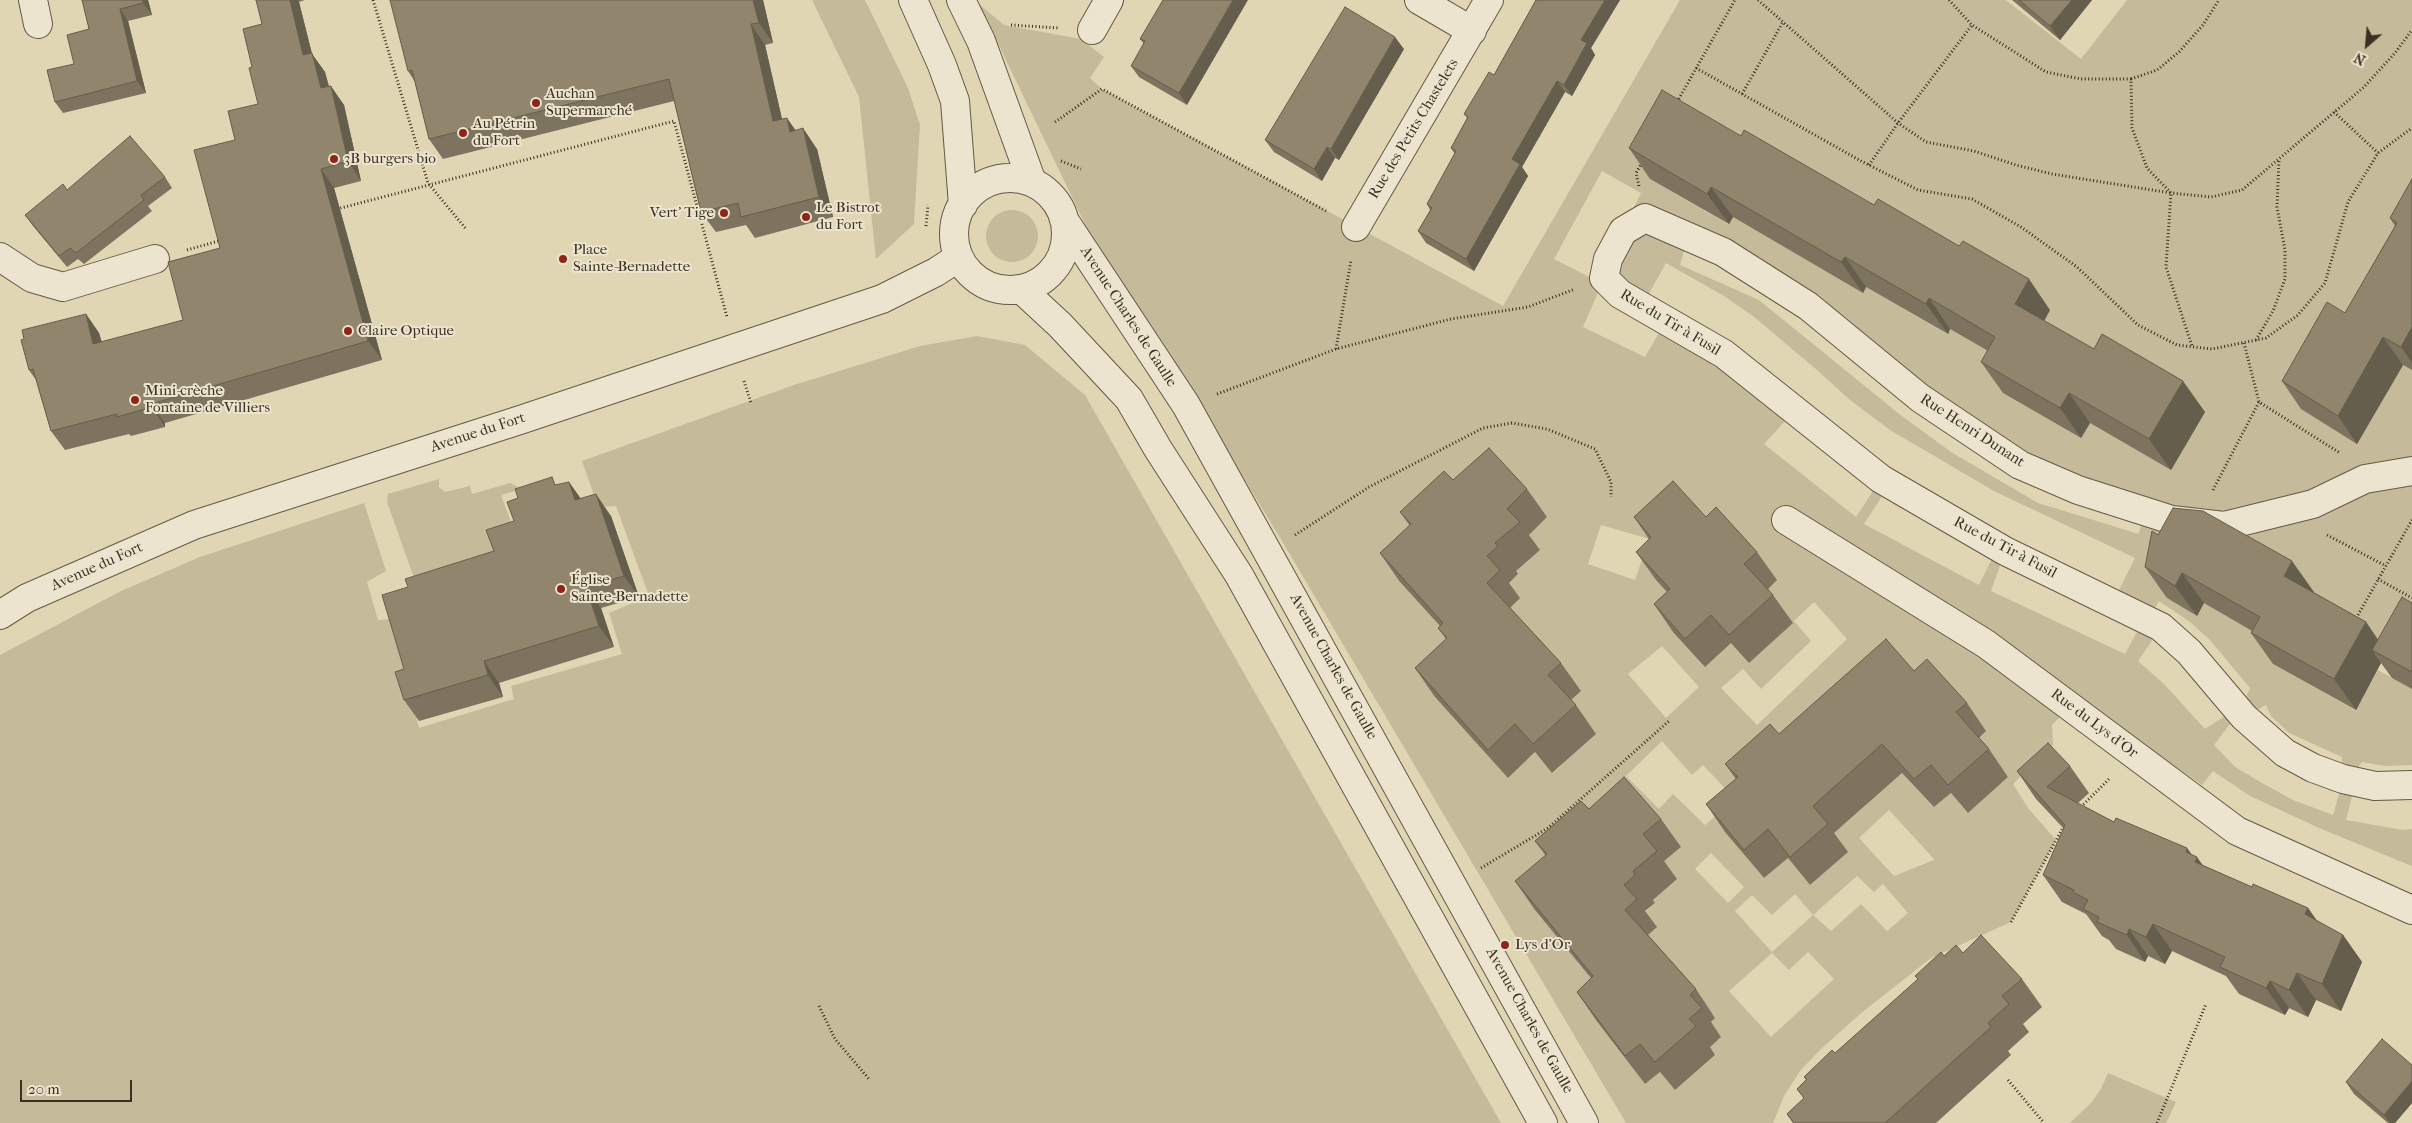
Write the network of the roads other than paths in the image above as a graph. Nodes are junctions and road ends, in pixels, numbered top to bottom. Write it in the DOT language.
graph roads {
  1 [pos="914,0"];
  2 [pos="960,0"];
  3 [pos="1109,0"];
  4 [pos="1419,0"];
  5 [pos="1489,0"];
  6 [pos="1092,30"];
  7 [pos="1472,31"];
  8 [pos="1032,182"];
  9 [pos="963,205"];
  10 [pos="1064,220"];
  11 [pos="1356,227"];
  12 [pos="959,256"];
  13 [pos="0,257"];
  14 [pos="155,259"];
  15 [pos="1604,278"];
  16 [pos="1021,289"];
  17 [pos="2412,471"];
  18 [pos="1786,520"];
  19 [pos="0,615"];
  20 [pos="2412,785"];
  21 [pos="2412,910"];
  22 [pos="1543,1123"];
  23 [pos="1584,1123"];
  1 -- 9 [label="street"];
  2 -- 8 [label="street"];
  3 -- 6 [label="street"];
  4 -- 7 [label="street"];
  5 -- 7 [label="street, Rue des Petits Chastelets"];
  7 -- 11 [label="street, Rue des Petits Chastelets"];
  8 -- 9 [label="street"];
  8 -- 10 [label="street"];
  9 -- 12 [label="street"];
  10 -- 16 [label="street"];
  10 -- 23 [label="street, Avenue Charles de Gaulle"];
  12 -- 16 [label="street"];
  12 -- 19 [label="street, Avenue du Fort"];
  13 -- 14 [label="street"];
  15 -- 17 [label="street, Rue Henri Dunant"];
  15 -- 20 [label="street, Rue du Tir à Fusil"];
  16 -- 22 [label="street"];
  18 -- 21 [label="street, Rue du Lys d'Or"];
}
